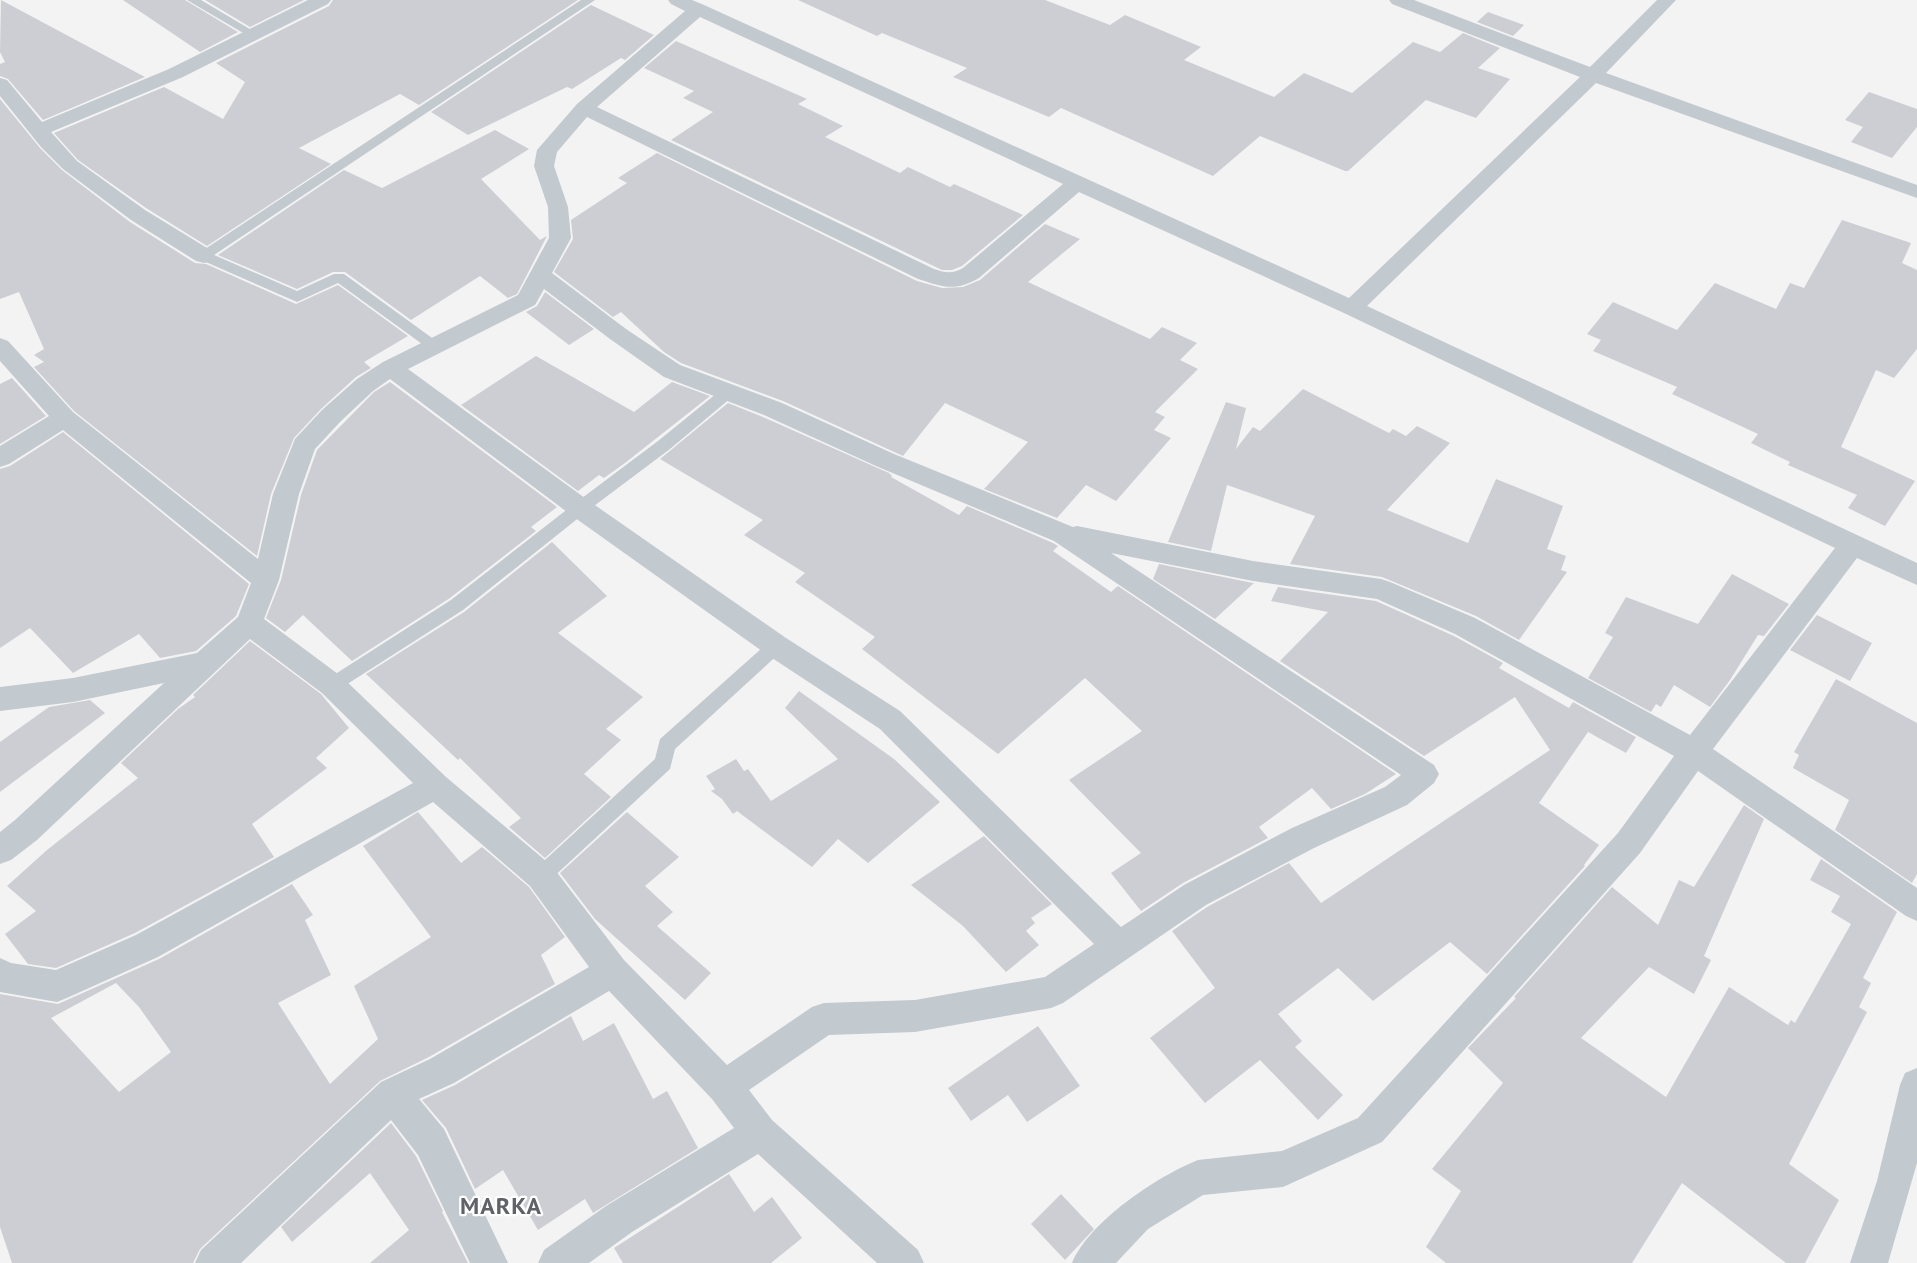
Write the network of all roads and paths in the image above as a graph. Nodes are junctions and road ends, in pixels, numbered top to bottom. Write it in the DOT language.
graph roads {
  1 [pos="193,0"];
  2 [pos="322,0"];
  3 [pos="589,0"];
  4 [pos="1398,0"];
  5 [pos="1667,0"];
  6 [pos="688,5"];
  7 [pos="254,35"];
  8 [pos="1593,75"];
  9 [pos="0,84"];
  10 [pos="584,108"];
  11 [pos="39,130"];
  12 [pos="1077,183"];
  13 [pos="1917,192"];
  14 [pos="204,256"];
  15 [pos="541,275"];
  16 [pos="1352,308"];
  17 [pos="0,346"];
  18 [pos="434,346"];
  19 [pos="391,368"];
  20 [pos="727,393"];
  21 [pos="64,418"];
  22 [pos="0,458"];
  23 [pos="580,508"];
  24 [pos="1063,534"];
  25 [pos="1852,545"];
  26 [pos="1917,574"];
  27 [pos="266,580"];
  28 [pos="249,623"];
  29 [pos="776,646"];
  30 [pos="206,663"];
  31 [pos="332,685"];
  32 [pos="0,699"];
  33 [pos="1694,752"];
  34 [pos="435,786"];
  35 [pos="0,850"];
  36 [pos="541,876"];
  37 [pos="1917,906"];
  38 [pos="1119,947"];
  39 [pos="612,972"];
  40 [pos="0,974"];
  41 [pos="1917,1085"];
  42 [pos="724,1087"];
  43 [pos="393,1094"];
  44 [pos="760,1132"];
  45 [pos="214,1263"];
  46 [pos="489,1263"];
  47 [pos="557,1263"];
  48 [pos="905,1263"];
  49 [pos="1091,1263"];
  50 [pos="1869,1263"];
  1 -- 7 [label="lane"];
  2 -- 7 [label="street"];
  3 -- 14 [label="lane"];
  4 -- 8 [label="street"];
  5 -- 8 [label="street"];
  6 -- 10 [label="street"];
  6 -- 12 [label="street"];
  7 -- 11 [label="street"];
  8 -- 13 [label="street"];
  8 -- 16 [label="street"];
  9 -- 11 [label="street"];
  10 -- 12 [label="street"];
  10 -- 15 [label="street"];
  11 -- 14 [label="street"];
  12 -- 16 [label="street"];
  14 -- 18 [label="lane"];
  15 -- 18 [label="street"];
  15 -- 20 [label="street"];
  16 -- 25 [label="street"];
  17 -- 21 [label="street"];
  18 -- 19 [label="street"];
  19 -- 23 [label="street"];
  19 -- 27 [label="street"];
  20 -- 23 [label="lane"];
  20 -- 24 [label="street"];
  21 -- 22 [label="street"];
  21 -- 27 [label="street"];
  23 -- 29 [label="street"];
  23 -- 31 [label="lane"];
  24 -- 33 [label="street"];
  24 -- 38 [label="street"];
  25 -- 26 [label="street"];
  25 -- 33 [label="street"];
  27 -- 28 [label="street"];
  28 -- 30 [label="street"];
  28 -- 31 [label="street"];
  29 -- 36 [label="lane"];
  29 -- 38 [label="street"];
  30 -- 32 [label="street"];
  30 -- 35 [label="street"];
  31 -- 34 [label="street"];
  33 -- 37 [label="street"];
  33 -- 49 [label="street"];
  34 -- 36 [label="street"];
  34 -- 40 [label="street"];
  36 -- 39 [label="street"];
  38 -- 42 [label="street"];
  39 -- 42 [label="street"];
  39 -- 43 [label="street"];
  41 -- 50 [label="street"];
  42 -- 44 [label="street"];
  43 -- 45 [label="street"];
  43 -- 46 [label="street"];
  44 -- 47 [label="street"];
  44 -- 48 [label="street"];
}
